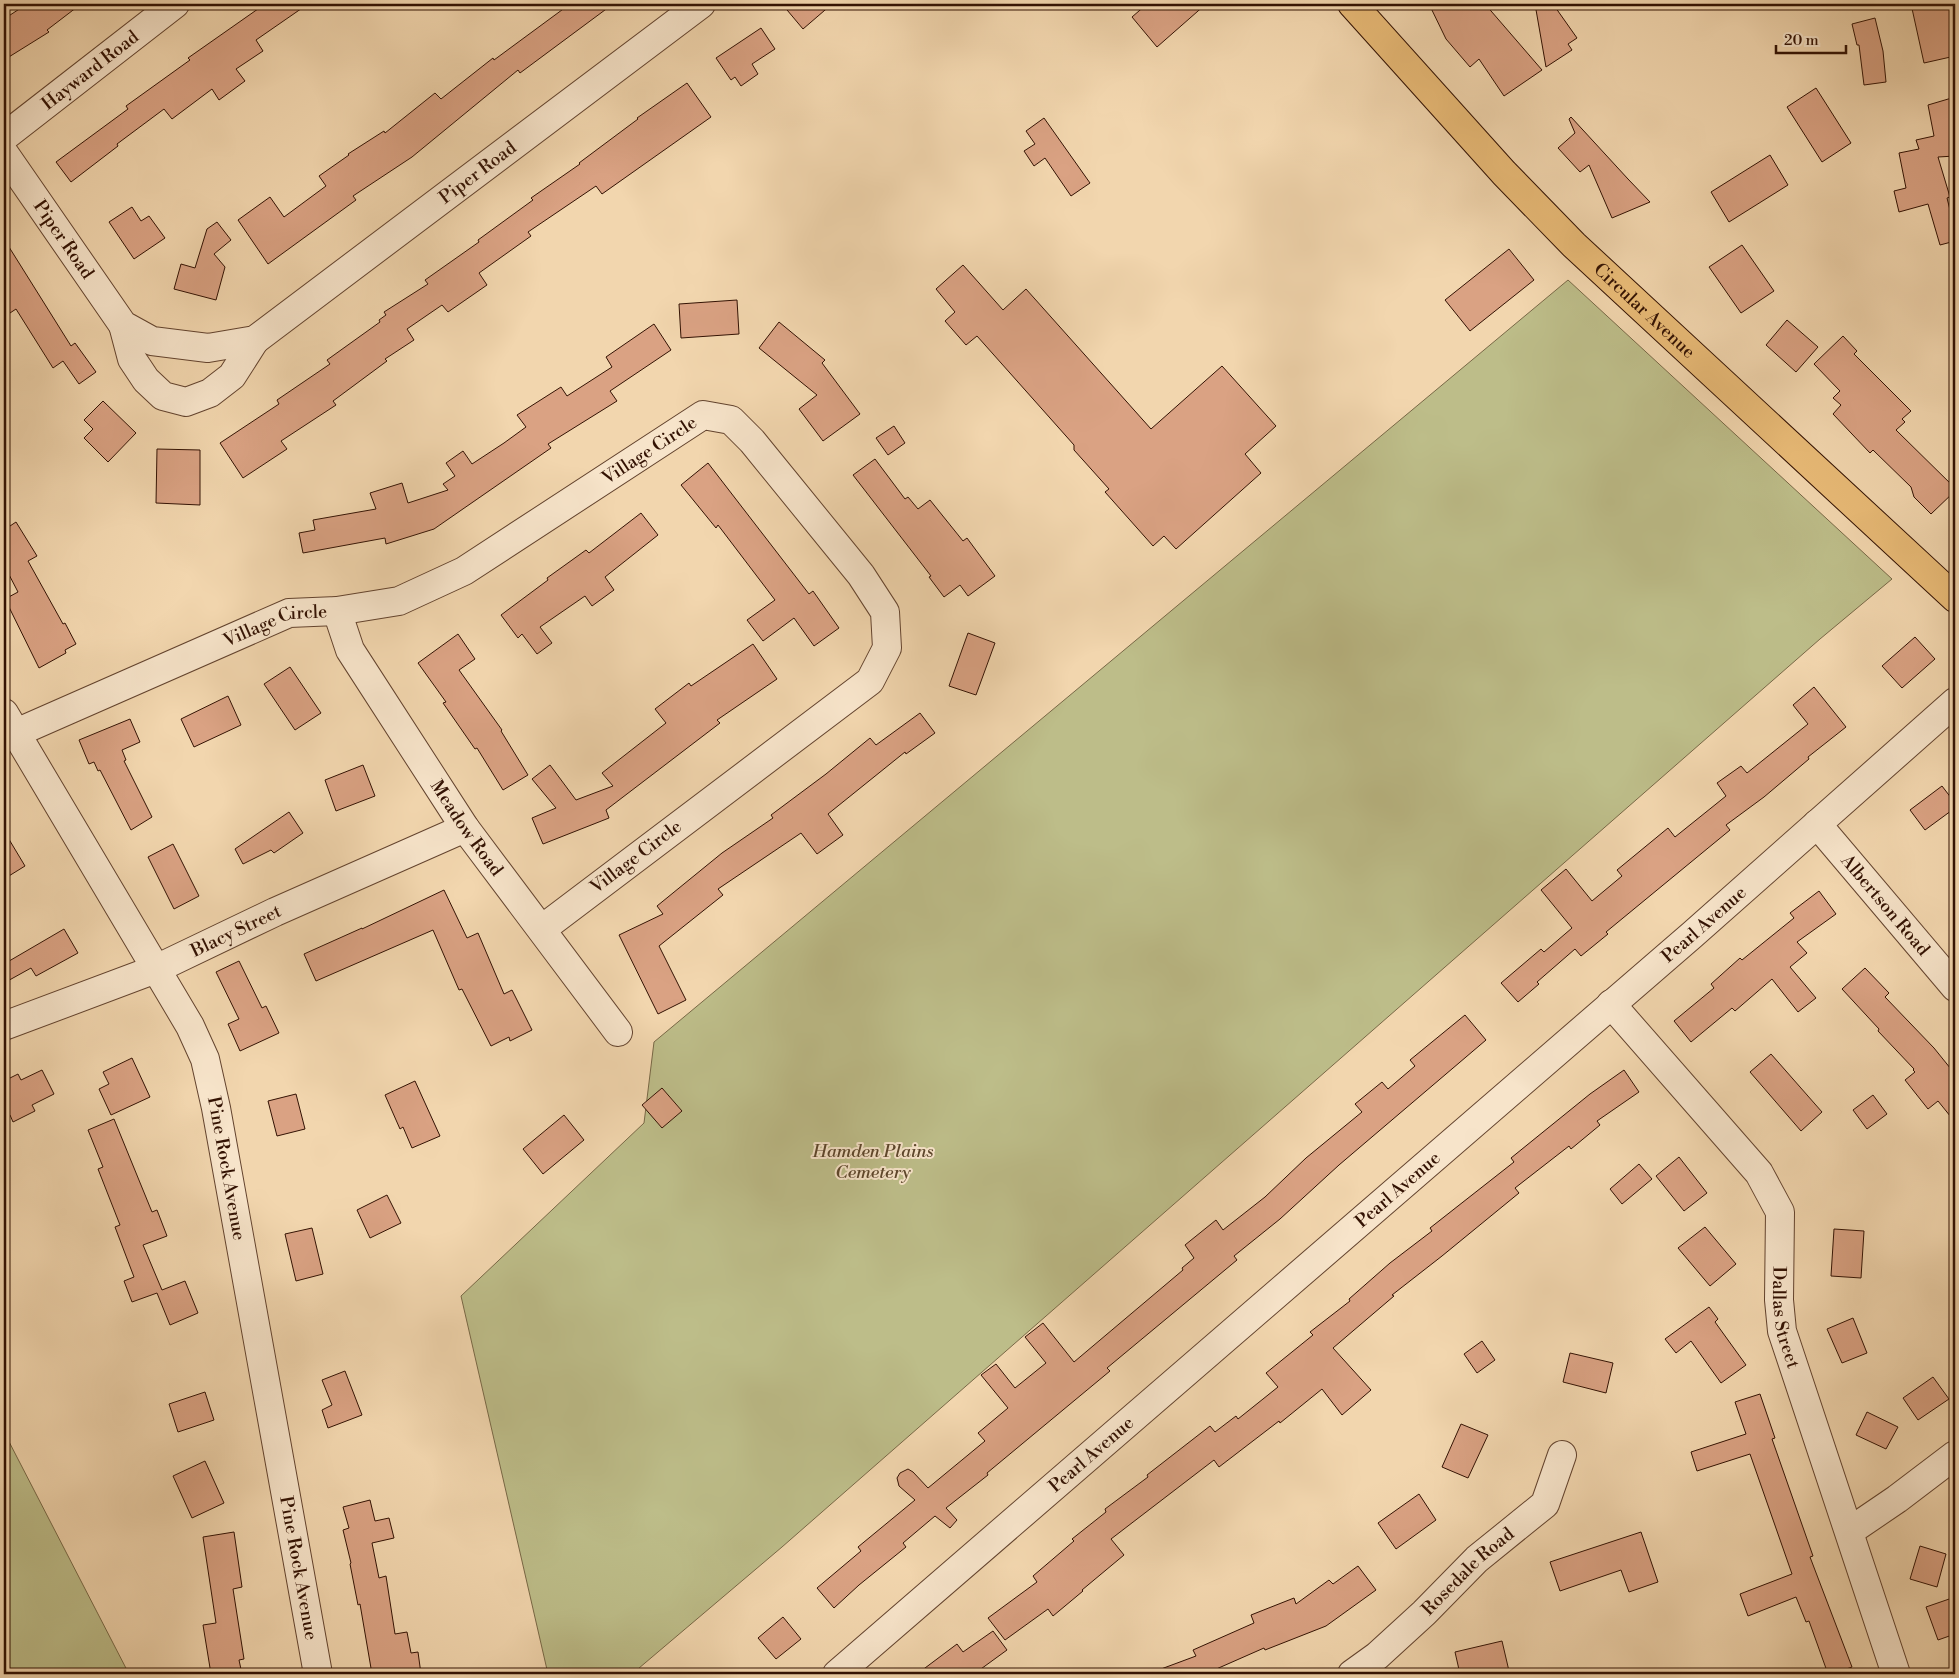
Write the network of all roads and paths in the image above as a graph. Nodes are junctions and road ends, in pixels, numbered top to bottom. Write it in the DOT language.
graph roads {
  1 [pos="176,4"];
  2 [pos="701,4"];
  3 [pos="1352,4"];
  4 [pos="4,137"];
  5 [pos="4,153"];
  6 [pos="123,325"];
  7 [pos="255,340"];
  8 [pos="1955,598"];
  9 [pos="337,611"];
  10 [pos="1955,702"];
  11 [pos="10,723"];
  12 [pos="1817,824"];
  13 [pos="465,828"];
  14 [pos="542,929"];
  15 [pos="156,969"];
  16 [pos="1955,987"];
  17 [pos="1611,1004"];
  18 [pos="4,1026"];
  19 [pos="618,1032"];
  20 [pos="1562,1455"];
  21 [pos="1955,1455"];
  22 [pos="1850,1531"];
  23 [pos="318,1674"];
  24 [pos="837,1674"];
  25 [pos="1352,1674"];
  26 [pos="1896,1674"];
  1 -- 4 [label="street, Hayward Road"];
  2 -- 7 [label="street, Piper Road"];
  3 -- 8 [label="main road, Circular Avenue"];
  5 -- 6 [label="street, Piper Road"];
  6 -- 7 [label="street, Piper Road"];
  6 -- 7 [label="street, Piper Road"];
  9 -- 11 [label="street, Village Circle"];
  9 -- 13 [label="street, Meadow Road"];
  9 -- 14 [label="street, Village Circle"];
  10 -- 12 [label="street, Pearl Avenue"];
  11 -- 15 [label="street, Pine Rock Avenue"];
  12 -- 16 [label="street, Albertson Road"];
  12 -- 17 [label="street, Pearl Avenue"];
  13 -- 14 [label="street, Meadow Road"];
  13 -- 15 [label="street, Blacy Street"];
  14 -- 19 [label="street, Meadow Road"];
  15 -- 18 [label="street, Blacy Street"];
  15 -- 23 [label="street, Pine Rock Avenue"];
  17 -- 22 [label="street, Dallas Street"];
  17 -- 24 [label="street, Pearl Avenue"];
  20 -- 25 [label="street, Rosedale Road"];
  21 -- 22 [label="street"];
  22 -- 26 [label="street, Dallas Street"];
}
